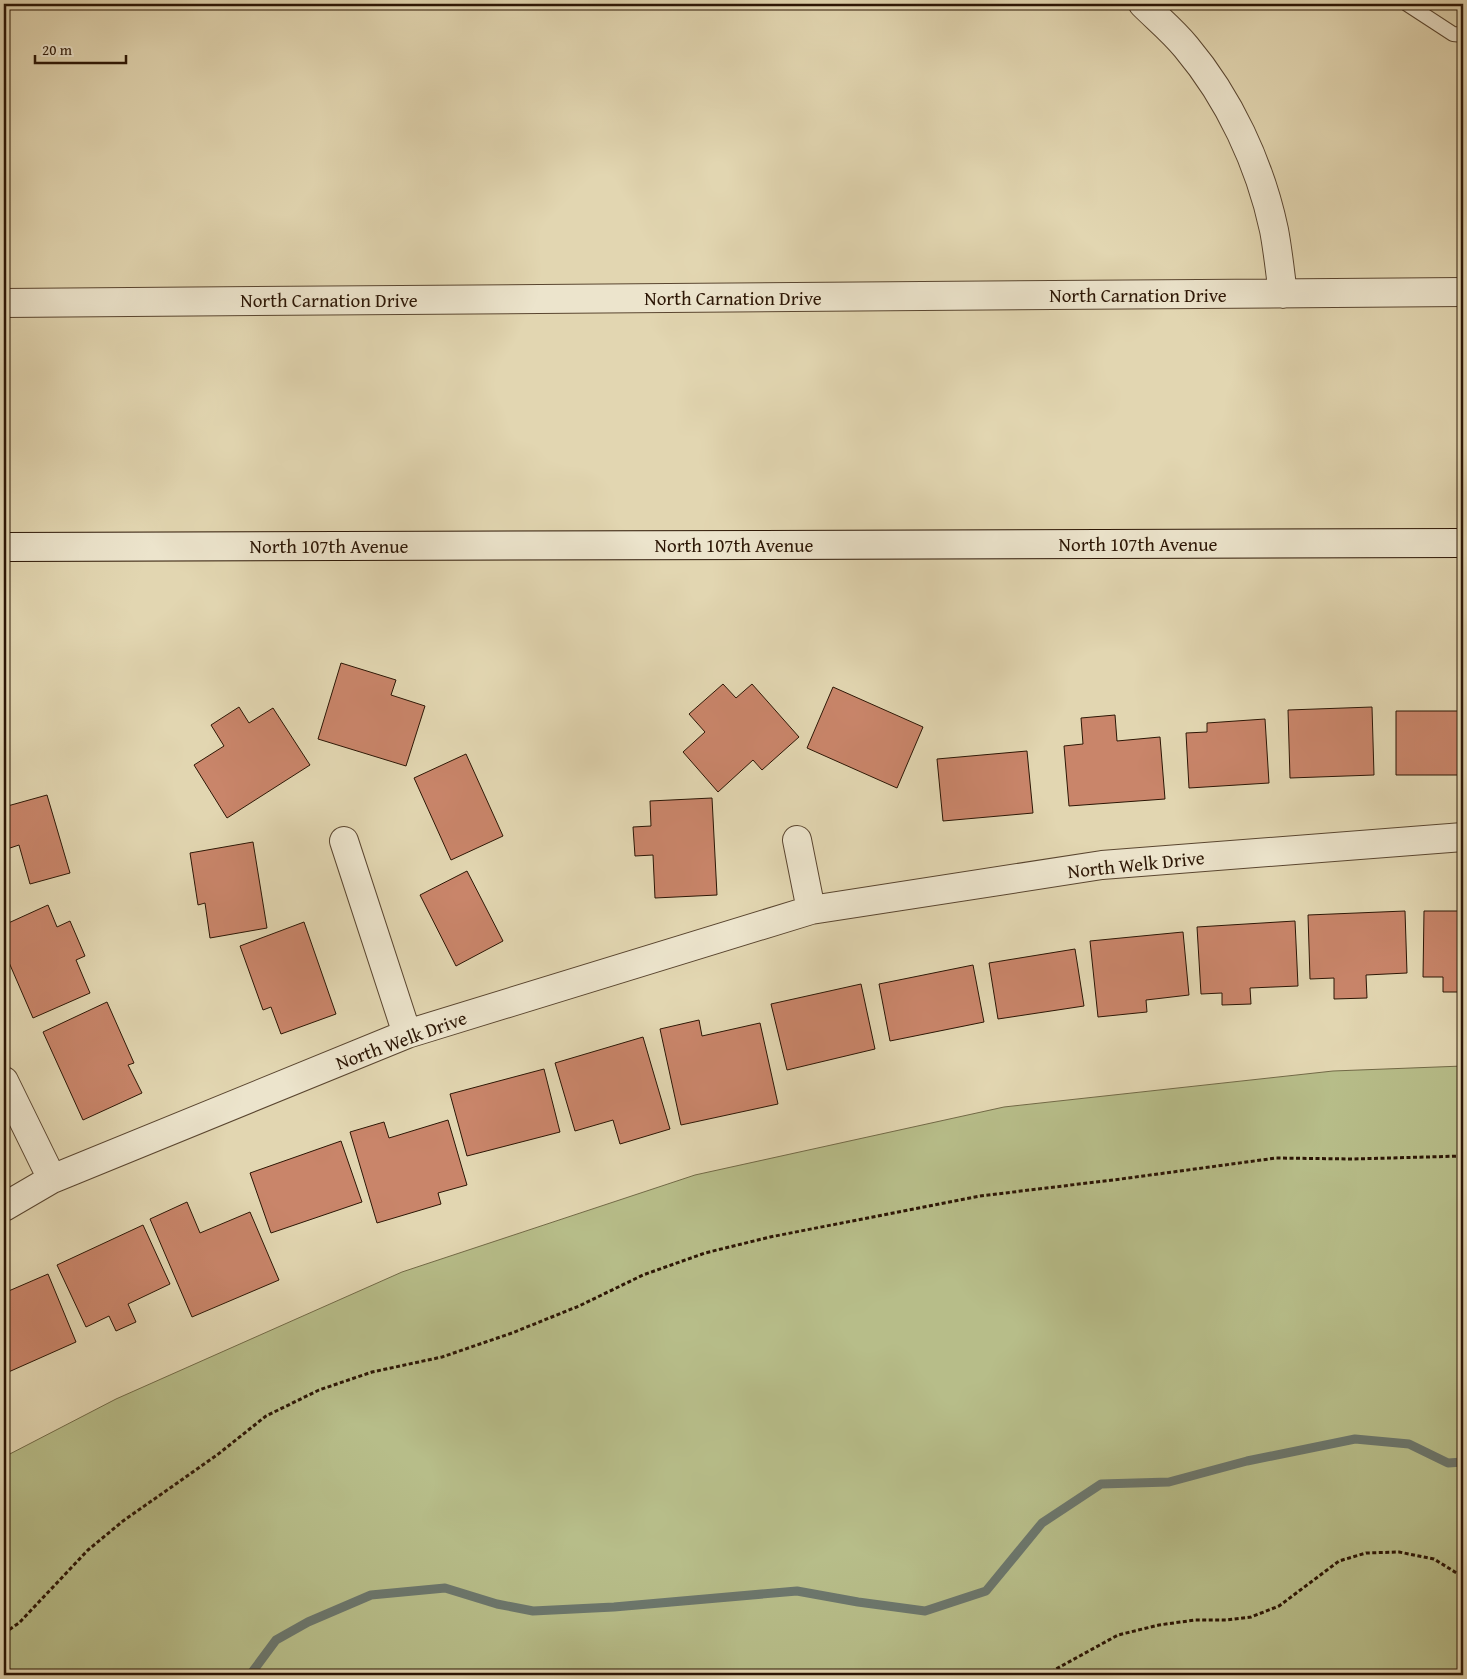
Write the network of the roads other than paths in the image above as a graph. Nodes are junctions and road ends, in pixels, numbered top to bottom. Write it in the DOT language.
graph roads {
  1 [pos="1143,4"];
  2 [pos="1407,4"];
  3 [pos="1463,35"];
  4 [pos="1463,292"];
  5 [pos="1283,294"];
  6 [pos="4,303"];
  7 [pos="1463,543"];
  8 [pos="4,547"];
  9 [pos="1463,837"];
  10 [pos="344,840"];
  11 [pos="797,840"];
  12 [pos="811,910"];
  13 [pos="408,1034"];
  14 [pos="4,1081"];
  15 [pos="52,1180"];
  16 [pos="4,1207"];
  1 -- 5 [label="street"];
  2 -- 3 [label="lane"];
  4 -- 5 [label="street, North Carnation Drive"];
  5 -- 6 [label="street, North Carnation Drive"];
  7 -- 8 [label="street, North 107th Avenue"];
  9 -- 12 [label="street, North Welk Drive"];
  10 -- 13 [label="street"];
  11 -- 12 [label="street"];
  12 -- 13 [label="street, North Welk Drive"];
  13 -- 15 [label="street, North Welk Drive"];
  14 -- 15 [label="street"];
  15 -- 16 [label="street, North Welk Drive"];
}
